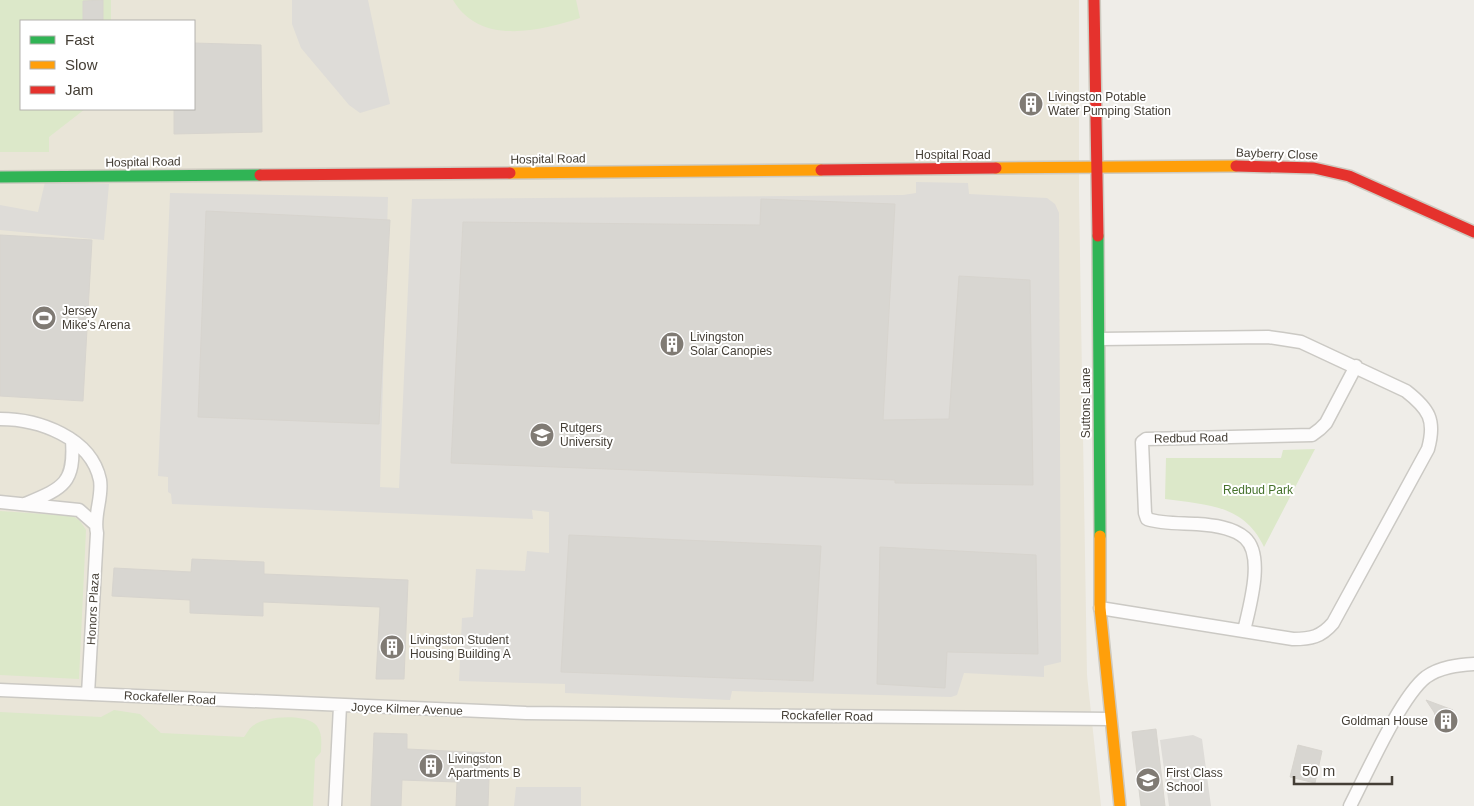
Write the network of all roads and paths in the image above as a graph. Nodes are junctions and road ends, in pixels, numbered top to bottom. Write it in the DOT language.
graph roads {
  1 [pos="1094,0"];
  2 [pos="1096,167"];
  3 [pos="0,177"];
  4 [pos="1474,232"];
  5 [pos="1100,339"];
  6 [pos="1356,366"];
  7 [pos="0,419"];
  8 [pos="72,440"];
  9 [pos="0,502"];
  10 [pos="24,504"];
  11 [pos="95,524"];
  12 [pos="1100,608"];
  13 [pos="1244,631"];
  14 [pos="1474,664"];
  15 [pos="0,690"];
  16 [pos="88,694"];
  17 [pos="340,706"];
  18 [pos="544,713"];
  19 [pos="1110,719"];
  20 [pos="336,806"];
  21 [pos="1120,806"];
  22 [pos="1350,806"];
  1 -- 2 [label="street, Suttons Lane"];
  2 -- 3 [label="street, Hospital Road"];
  2 -- 4 [label="street, Bayberry Close"];
  2 -- 5 [label="street, Suttons Lane"];
  5 -- 6 [label="street"];
  5 -- 12 [label="street, Suttons Lane"];
  6 -- 13 [label="street"];
  6 -- 13 [label="street, Redbud Road"];
  7 -- 8 [label="street, Honors Plaza"];
  8 -- 10 [label="street"];
  8 -- 11 [label="street, Honors Plaza"];
  9 -- 10 [label="street"];
  10 -- 11 [label="street"];
  11 -- 16 [label="street, Honors Plaza"];
  12 -- 13 [label="street"];
  12 -- 19 [label="street, Suttons Lane"];
  14 -- 22 [label="street"];
  15 -- 16 [label="street, Rockafeller Road"];
  16 -- 17 [label="street, Rockafeller Road"];
  17 -- 18 [label="street, Joyce Kilmer Avenue"];
  17 -- 20 [label="street, Joyce Kilmer Avenue"];
  18 -- 19 [label="street, Rockafeller Road"];
  19 -- 21 [label="street, Suttons Lane"];
}
